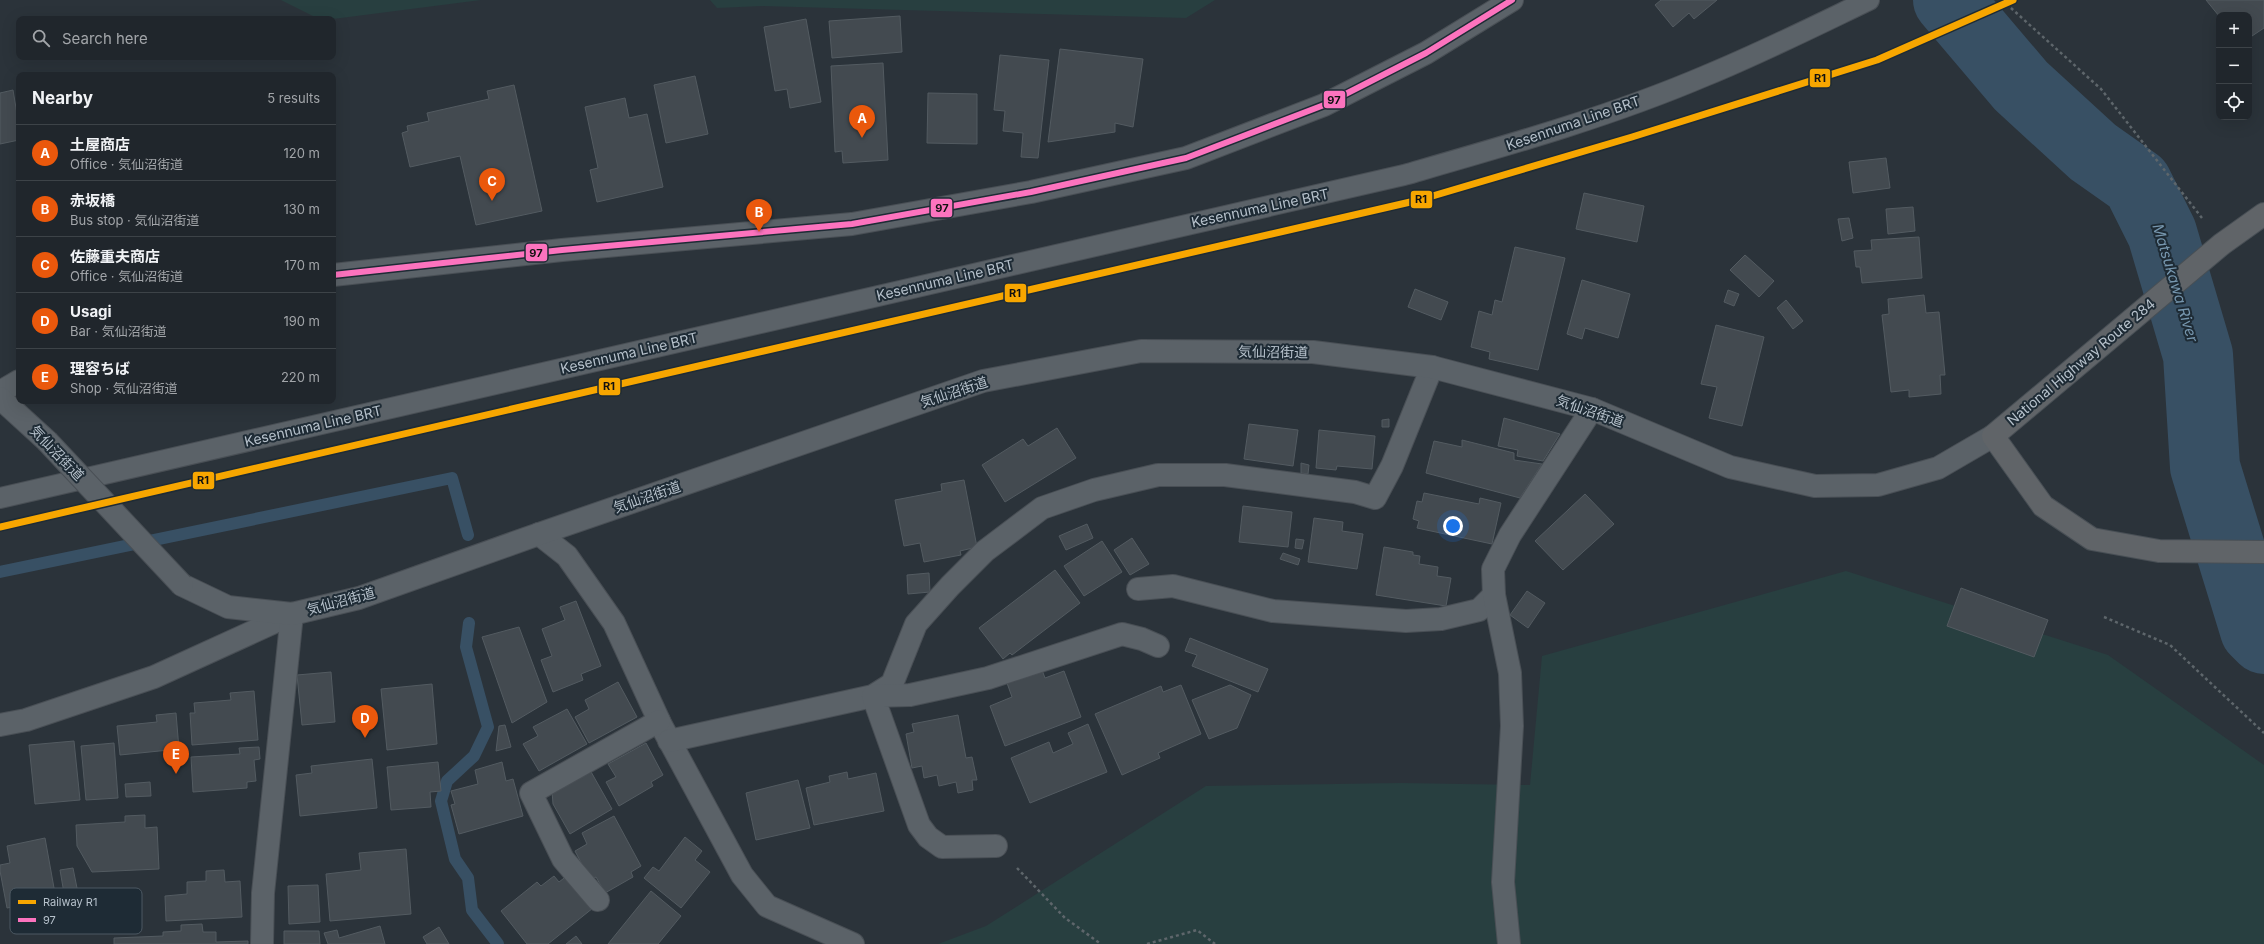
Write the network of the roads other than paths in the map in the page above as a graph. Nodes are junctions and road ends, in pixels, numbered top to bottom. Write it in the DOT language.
graph roads {
  1 [pos="1512,0"];
  2 [pos="1869,0"];
  3 [pos="2264,214"];
  4 [pos="336,275"];
  5 [pos="1432,367"];
  6 [pos="16,383"];
  7 [pos="0,392"];
  8 [pos="0,398"];
  9 [pos="1592,409"];
  10 [pos="1993,436"];
  11 [pos="0,498"];
  12 [pos="539,534"];
  13 [pos="2264,552"];
  14 [pos="1138,589"];
  15 [pos="1494,595"];
  16 [pos="292,614"];
  17 [pos="1158,646"];
  18 [pos="873,696"];
  19 [pos="659,721"];
  20 [pos="0,725"];
  21 [pos="669,741"];
  22 [pos="996,846"];
  23 [pos="598,900"];
  24 [pos="262,944"];
  25 [pos="853,944"];
  26 [pos="1509,944"];
  1 -- 4 [label="street"];
  2 -- 11 [label="lane, Kesennuma Line BRT"];
  3 -- 10 [label="highway, National Highway Route 284"];
  5 -- 9 [label="street, 気仙沼街道"];
  5 -- 12 [label="street, 気仙沼街道"];
  5 -- 18 [label="street"];
  6 -- 7 [label="street"];
  8 -- 16 [label="street, 気仙沼街道, bridge"];
  9 -- 10 [label="street, 気仙沼街道"];
  9 -- 15 [label="street"];
  10 -- 13 [label="highway"];
  12 -- 16 [label="street, 気仙沼街道"];
  12 -- 19 [label="street"];
  14 -- 15 [label="street"];
  15 -- 26 [label="street"];
  16 -- 20 [label="street"];
  16 -- 24 [label="street"];
  17 -- 18 [label="street"];
  18 -- 21 [label="street"];
  18 -- 22 [label="street"];
  19 -- 21 [label="street"];
  19 -- 23 [label="street"];
  21 -- 25 [label="street"];
}
